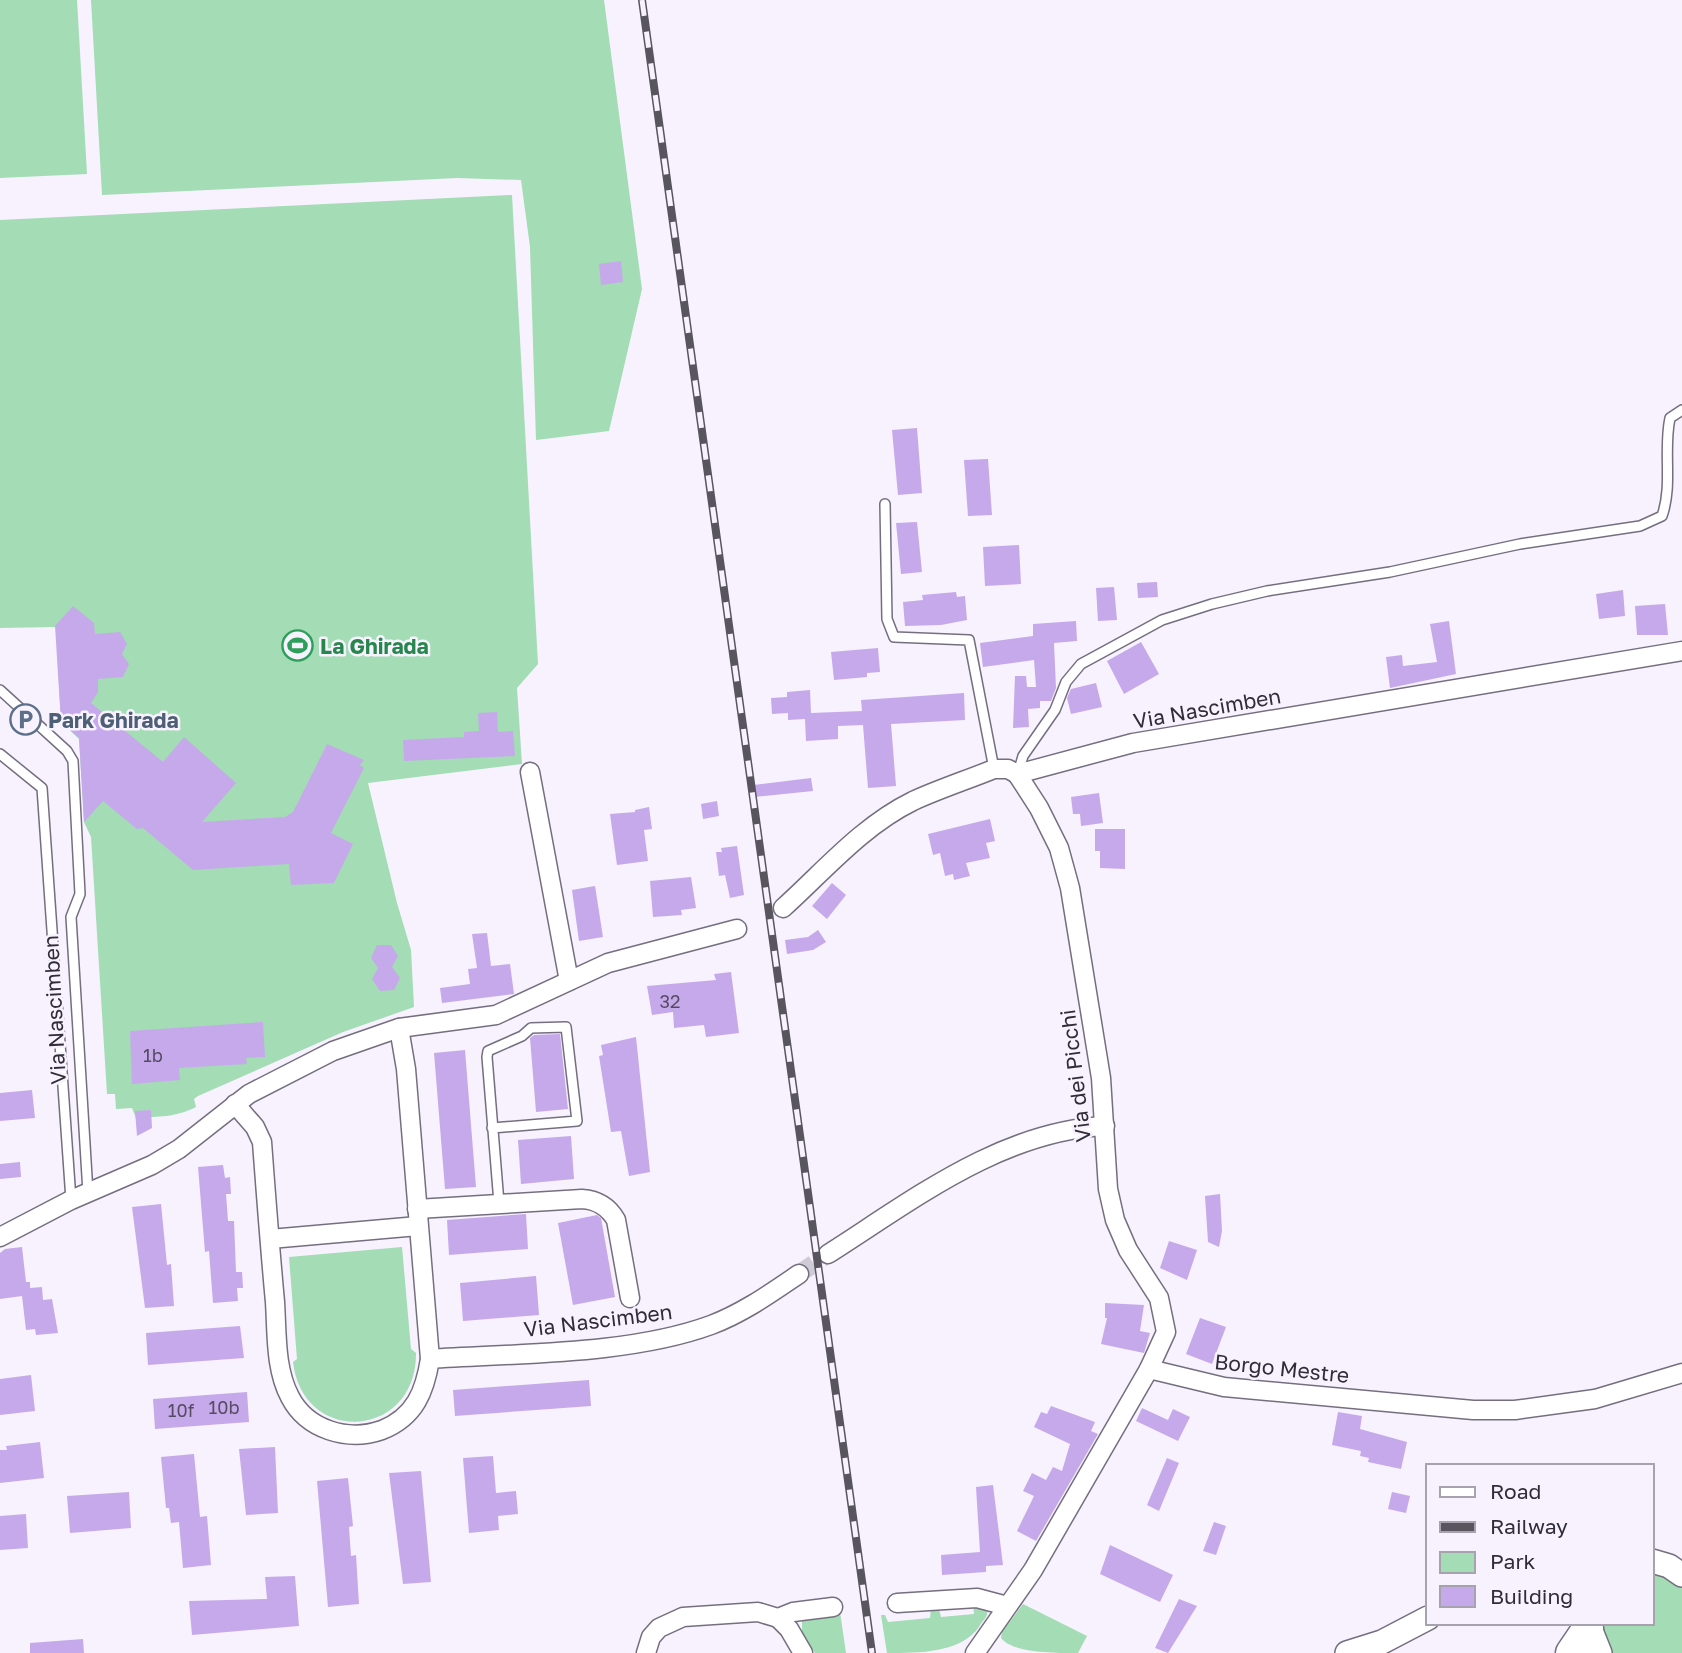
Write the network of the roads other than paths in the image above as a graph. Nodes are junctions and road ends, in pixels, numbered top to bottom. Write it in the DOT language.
graph roads {
  1 [pos="1682,410"];
  2 [pos="886,504"];
  3 [pos="1682,651"];
  4 [pos="0,690"];
  5 [pos="0,754"];
  6 [pos="994,769"];
  7 [pos="530,772"];
  8 [pos="1017,774"];
  9 [pos="783,908"];
  10 [pos="737,929"];
  11 [pos="569,981"];
  12 [pos="398,1028"];
  13 [pos="235,1104"];
  14 [pos="1105,1126"];
  15 [pos="492,1128"];
  16 [pos="79,1196"];
  17 [pos="499,1203"];
  18 [pos="418,1217"];
  19 [pos="0,1237"];
  20 [pos="270,1239"];
  21 [pos="828,1254"];
  22 [pos="799,1274"];
  23 [pos="630,1298"];
  24 [pos="430,1359"];
  25 [pos="1149,1369"];
  26 [pos="1682,1373"];
  27 [pos="1654,1562"];
  28 [pos="1682,1575"];
  29 [pos="897,1603"];
  30 [pos="1007,1606"];
  31 [pos="833,1607"];
  32 [pos="778,1618"];
  33 [pos="1426,1619"];
  34 [pos="1592,1635"];
  35 [pos="646,1653"];
  36 [pos="803,1653"];
  37 [pos="975,1653"];
  38 [pos="1347,1653"];
  39 [pos="1571,1653"];
  1 -- 8 [label="lane"];
  2 -- 6 [label="lane"];
  3 -- 8 [label="street, Via Nascimben"];
  4 -- 16 [label="lane, Via Nascimben"];
  5 -- 16 [label="lane, Via Nascimben"];
  6 -- 8 [label="street, Via Nascimben"];
  6 -- 9 [label="street"];
  7 -- 11 [label="street"];
  8 -- 14 [label="street, Via dei Picchi"];
  10 -- 11 [label="street"];
  11 -- 12 [label="street"];
  12 -- 13 [label="street"];
  12 -- 18 [label="street"];
  13 -- 16 [label="street"];
  13 -- 20 [label="street"];
  14 -- 21 [label="street"];
  14 -- 25 [label="street, Via dei Picchi"];
  15 -- 15 [label="lane"];
  15 -- 17 [label="lane"];
  16 -- 19 [label="street"];
  17 -- 18 [label="street, Via Nascimben"];
  17 -- 23 [label="street, Via Nascimben"];
  18 -- 20 [label="street, Via Nascimben"];
  18 -- 24 [label="street"];
  20 -- 24 [label="street"];
  22 -- 24 [label="street, Via Nascimben"];
  25 -- 26 [label="street, Borgo Mestre"];
  25 -- 30 [label="street"];
  27 -- 28 [label="street"];
  29 -- 30 [label="street"];
  30 -- 37 [label="street"];
  31 -- 32 [label="street"];
  32 -- 35 [label="street"];
  32 -- 36 [label="street"];
  33 -- 38 [label="street"];
  34 -- 39 [label="highway"];
}
